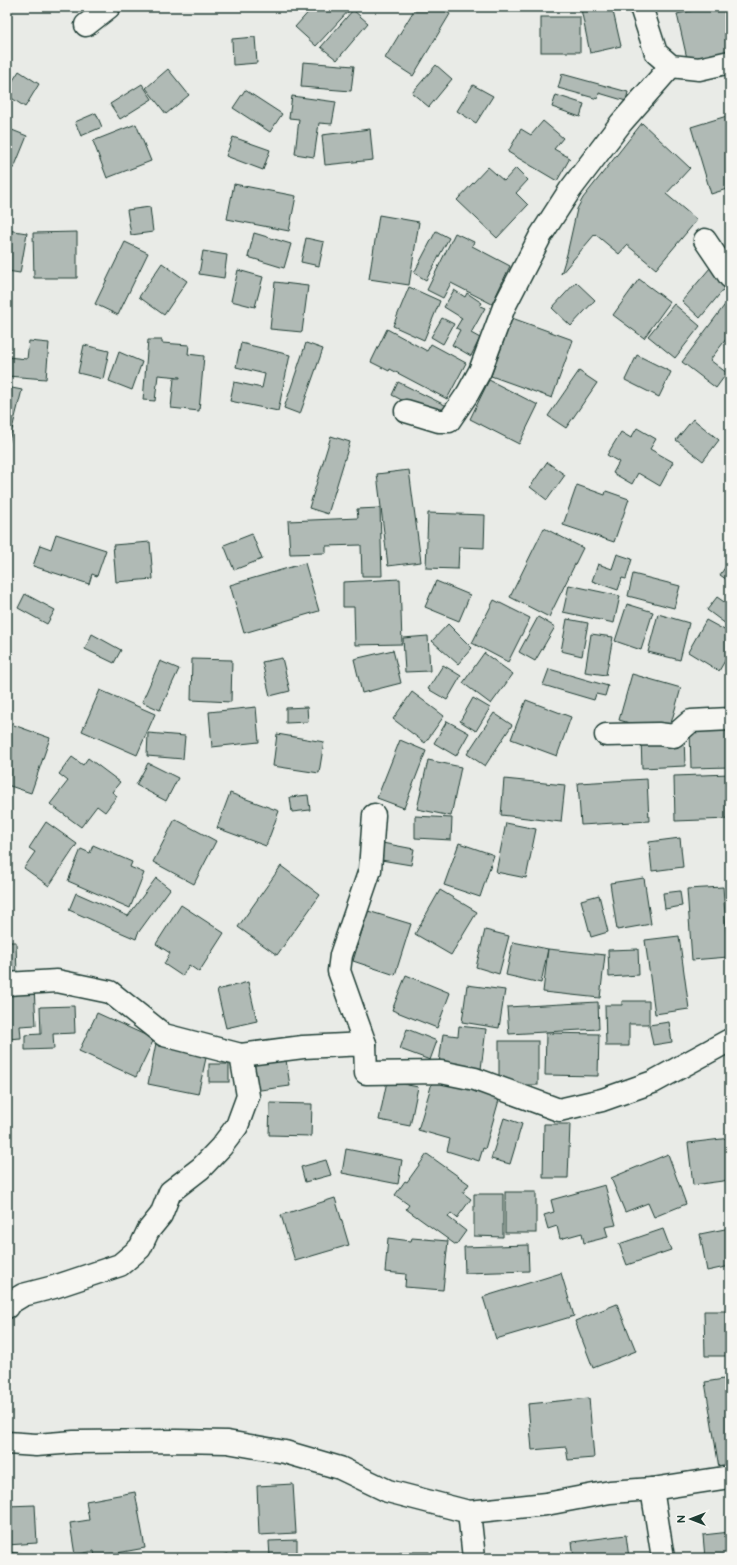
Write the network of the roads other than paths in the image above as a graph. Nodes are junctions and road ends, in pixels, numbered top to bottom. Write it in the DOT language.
graph roads {
  1 [pos="109,7"];
  2 [pos="641,7"];
  3 [pos="86,25"];
  4 [pos="730,62"];
  5 [pos="671,66"];
  6 [pos="705,240"];
  7 [pos="730,277"];
  8 [pos="406,411"];
  9 [pos="730,719"];
  10 [pos="606,735"];
  11 [pos="374,815"];
  12 [pos="7,984"];
  13 [pos="730,1040"];
  14 [pos="364,1044"];
  15 [pos="241,1055"];
  16 [pos="7,1307"];
  17 [pos="7,1443"];
  18 [pos="730,1477"];
  19 [pos="652,1489"];
  20 [pos="469,1512"];
  21 [pos="474,1558"];
  22 [pos="663,1558"];
  1 -- 3 [label="street"];
  2 -- 5 [label="street"];
  4 -- 5 [label="street"];
  5 -- 8 [label="street"];
  6 -- 7 [label="street"];
  9 -- 10 [label="street"];
  11 -- 14 [label="street"];
  12 -- 15 [label="street"];
  13 -- 14 [label="street"];
  14 -- 15 [label="street"];
  15 -- 16 [label="street"];
  17 -- 20 [label="street"];
  18 -- 19 [label="street"];
  19 -- 20 [label="street"];
  19 -- 22 [label="street"];
  20 -- 21 [label="street"];
}
